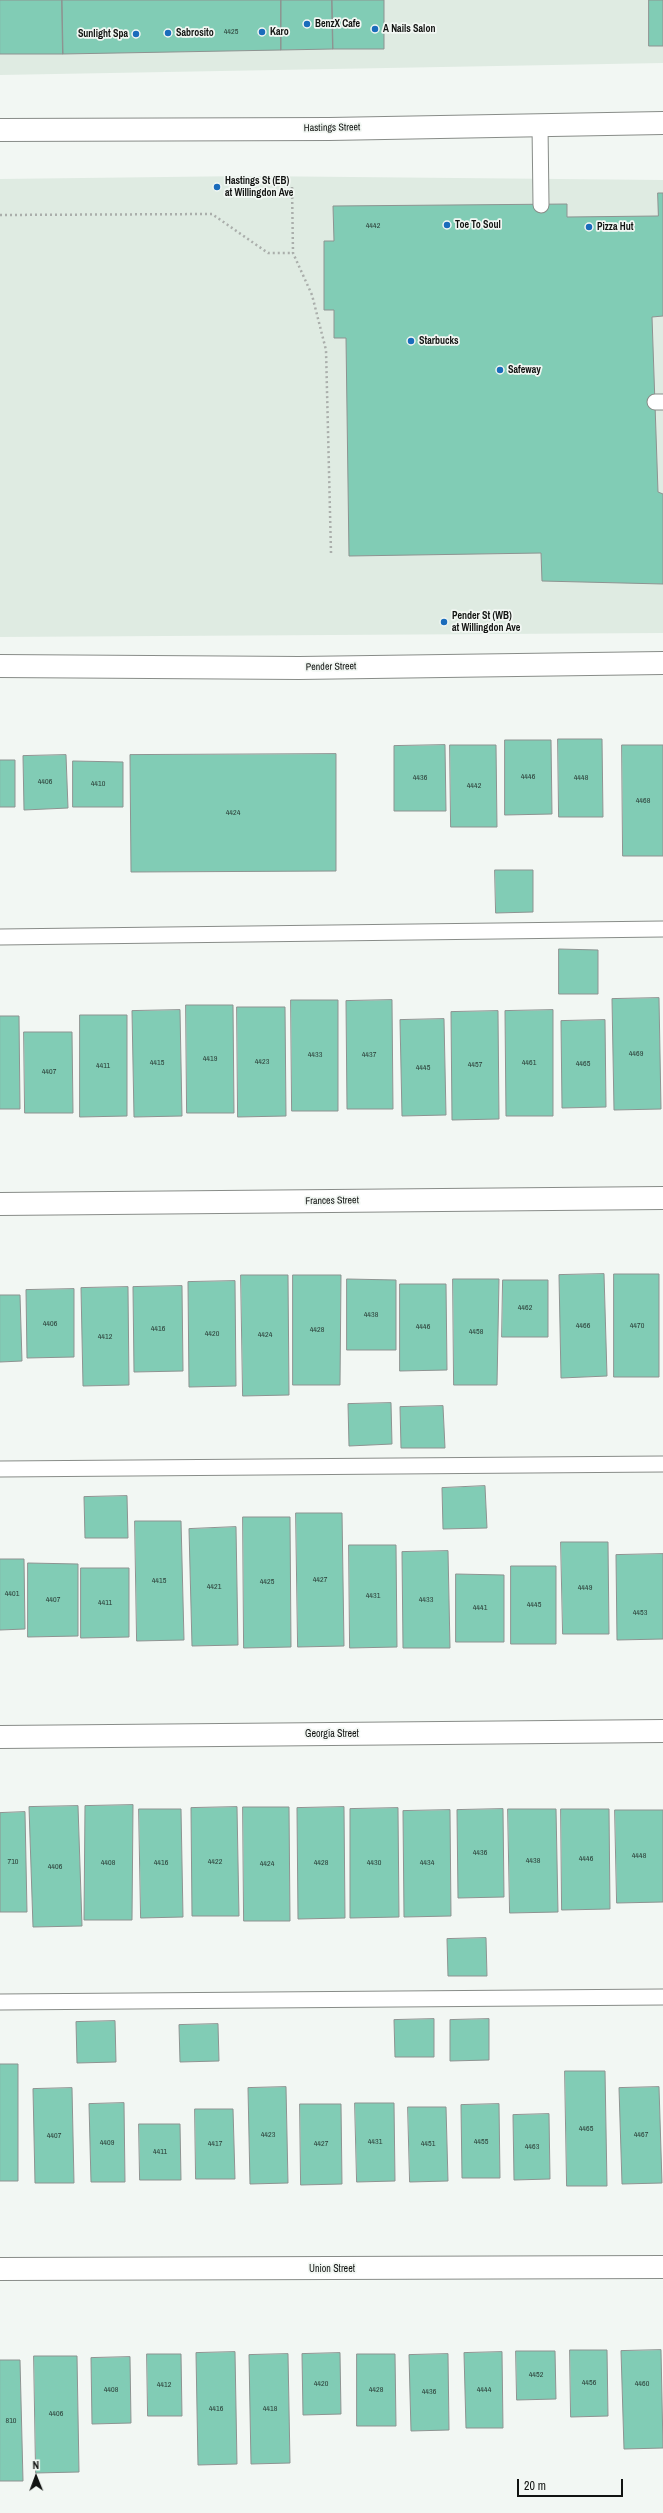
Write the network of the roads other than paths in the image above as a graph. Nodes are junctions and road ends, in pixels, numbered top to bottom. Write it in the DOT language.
graph roads {
  1 [pos="663,123"];
  2 [pos="540,125"];
  3 [pos="0,130"];
  4 [pos="541,205"];
  5 [pos="663,664"];
  6 [pos="0,666"];
  7 [pos="663,929"];
  8 [pos="0,937"];
  9 [pos="663,1198"];
  10 [pos="0,1204"];
  11 [pos="663,1464"];
  12 [pos="0,1469"];
  13 [pos="663,1731"];
  14 [pos="0,1737"];
  15 [pos="663,1997"];
  16 [pos="0,2002"];
  17 [pos="663,2267"];
  18 [pos="0,2269"];
  1 -- 2 [label="street, Hastings Street"];
  2 -- 3 [label="street, Hastings Street"];
  2 -- 4 [label="lane"];
  5 -- 6 [label="street, Pender Street"];
  7 -- 8 [label="lane"];
  9 -- 10 [label="street, Frances Street"];
  11 -- 12 [label="lane"];
  13 -- 14 [label="street, Georgia Street"];
  15 -- 16 [label="lane"];
  17 -- 18 [label="street, Union Street"];
}
